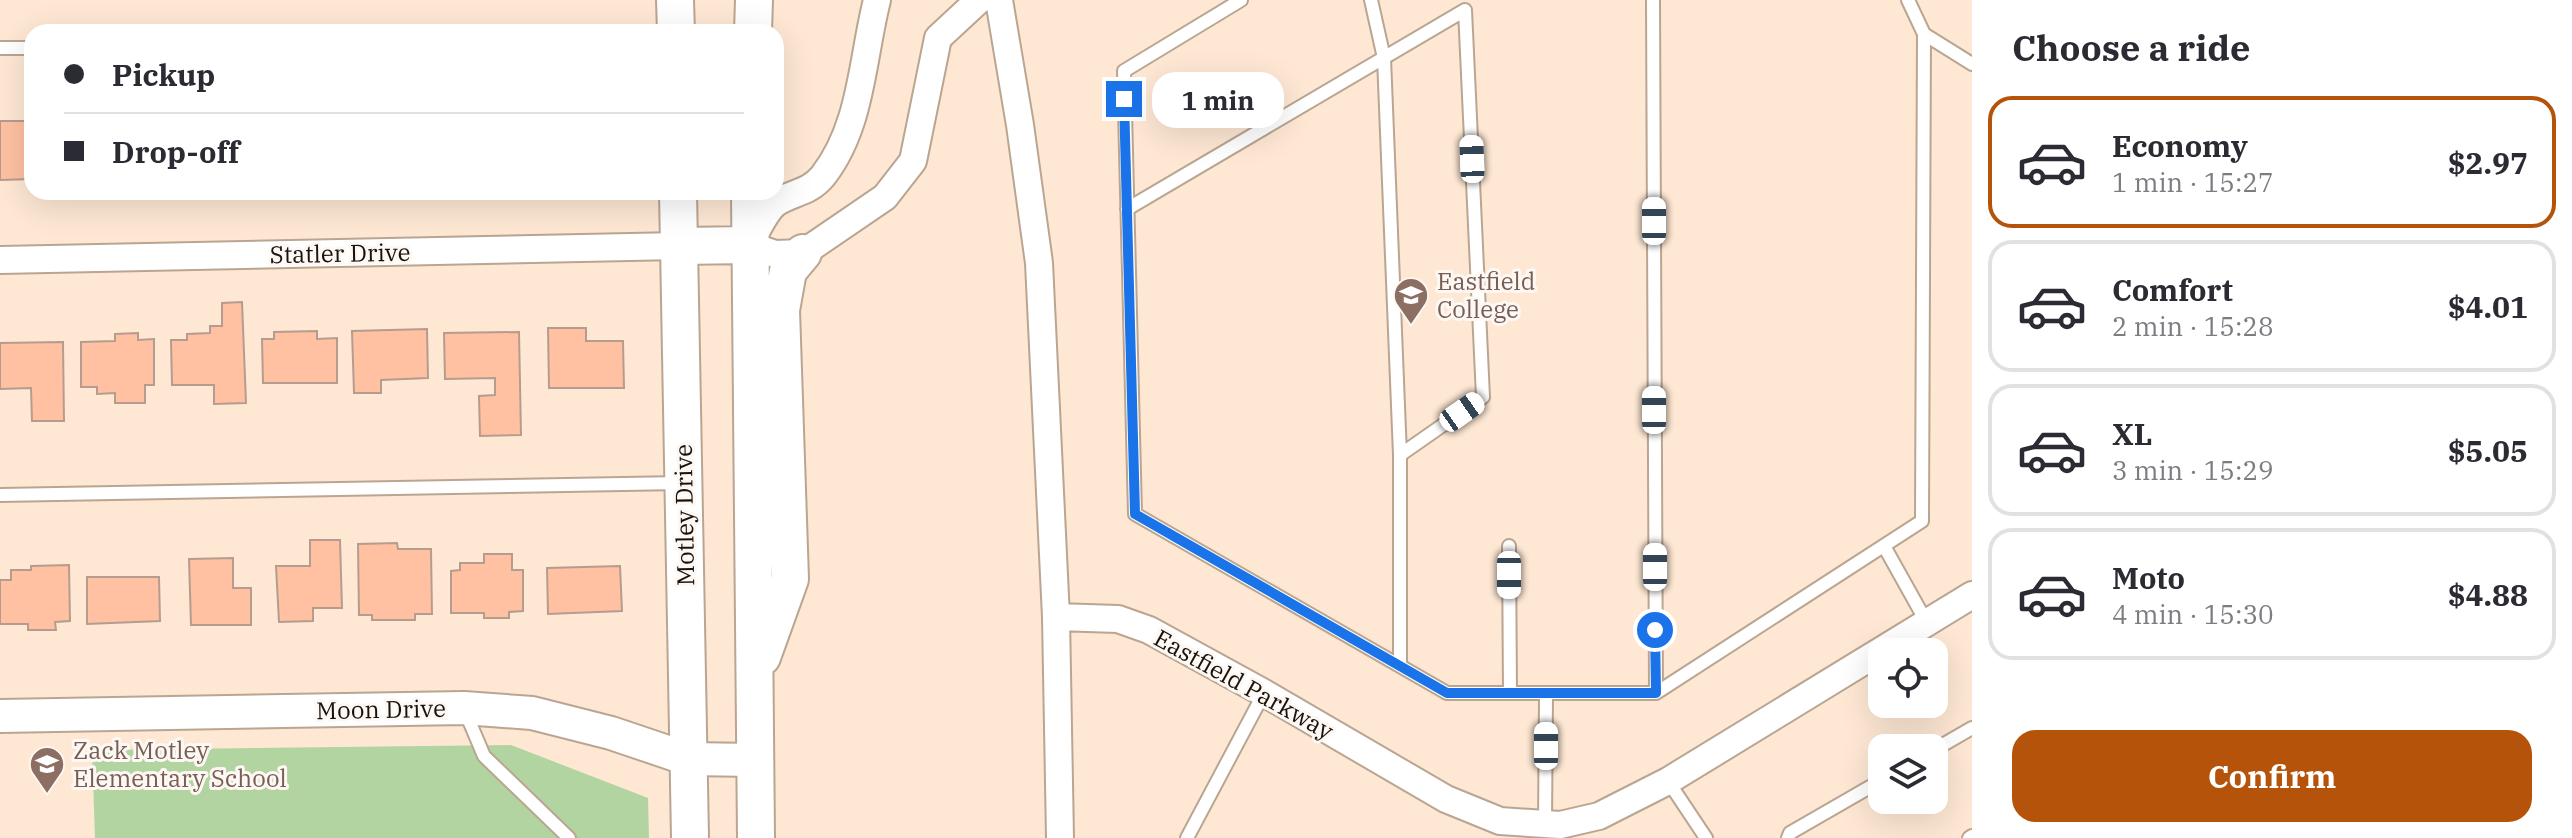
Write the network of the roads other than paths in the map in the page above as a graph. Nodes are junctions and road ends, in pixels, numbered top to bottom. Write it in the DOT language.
graph roads {
  1 [pos="675,0"];
  2 [pos="754,0"];
  3 [pos="877,0"];
  4 [pos="979,0"];
  5 [pos="999,0"];
  6 [pos="1241,0"];
  7 [pos="1371,0"];
  8 [pos="1653,0"];
  9 [pos="1908,0"];
  10 [pos="676,24"];
  11 [pos="753,24"];
  12 [pos="1924,34"];
  13 [pos="0,48"];
  14 [pos="24,48"];
  15 [pos="1384,58"];
  16 [pos="1972,64"];
  17 [pos="678,200"];
  18 [pos="750,200"];
  19 [pos="1127,209"];
  20 [pos="749,245"];
  21 [pos="679,246"];
  22 [pos="803,253"];
  23 [pos="0,260"];
  24 [pos="1400,455"];
  25 [pos="683,482"];
  26 [pos="0,495"];
  27 [pos="1509,546"];
  28 [pos="1884,546"];
  29 [pos="1972,595"];
  30 [pos="1056,617"];
  31 [pos="1927,623"];
  32 [pos="1400,666"];
  33 [pos="754,678"];
  34 [pos="1264,693"];
  35 [pos="1510,693"];
  36 [pos="1656,693"];
  37 [pos="1546,694"];
  38 [pos="464,708"];
  39 [pos="0,716"];
  40 [pos="1972,728"];
  41 [pos="1948,742"];
  42 [pos="688,759"];
  43 [pos="755,760"];
  44 [pos="1668,781"];
  45 [pos="1868,788"];
  46 [pos="1555,830"];
  47 [pos="569,838"];
  48 [pos="690,838"];
  49 [pos="756,838"];
  50 [pos="1060,838"];
  51 [pos="1187,838"];
  52 [pos="1706,838"];
  53 [pos="1788,838"];
  1 -- 10 [label="main road"];
  2 -- 11 [label="main road"];
  3 -- 20 [label="street"];
  4 -- 22 [label="street"];
  5 -- 30 [label="street"];
  6 -- 19 [label="lane"];
  7 -- 15 [label="lane"];
  8 -- 36 [label="lane"];
  9 -- 12 [label="lane"];
  12 -- 16 [label="lane"];
  12 -- 28 [label="lane"];
  13 -- 14 [label="lane"];
  15 -- 19 [label="lane"];
  15 -- 24 [label="lane"];
  15 -- 24 [label="lane"];
  17 -- 21 [label="main road, Motley Drive"];
  18 -- 20 [label="main road"];
  19 -- 32 [label="lane"];
  20 -- 21 [label="main road"];
  20 -- 22 [label="street"];
  20 -- 33 [label="main road"];
  21 -- 23 [label="street, Statler Drive"];
  21 -- 25 [label="main road, Motley Drive"];
  22 -- 33 [label="main road"];
  24 -- 32 [label="lane"];
  25 -- 26 [label="lane"];
  25 -- 42 [label="main road, Motley Drive"];
  27 -- 35 [label="lane"];
  28 -- 31 [label="lane"];
  28 -- 36 [label="lane"];
  29 -- 31 [label="street, Eastfield Parkway"];
  30 -- 34 [label="street, Eastfield Parkway"];
  30 -- 50 [label="street"];
  31 -- 44 [label="street, Eastfield Parkway"];
  32 -- 35 [label="lane"];
  33 -- 43 [label="main road"];
  34 -- 46 [label="street, Eastfield Parkway"];
  34 -- 51 [label="lane"];
  35 -- 37 [label="lane"];
  36 -- 37 [label="lane"];
  37 -- 46 [label="lane"];
  38 -- 39 [label="street, Moon Drive"];
  38 -- 42 [label="street, Moon Drive"];
  38 -- 47 [label="lane"];
  40 -- 41 [label="lane"];
  42 -- 43 [label="street, Moon Drive"];
  42 -- 48 [label="main road, Motley Drive"];
  43 -- 49 [label="main road"];
  44 -- 46 [label="street, Eastfield Parkway"];
  44 -- 52 [label="lane"];
  45 -- 53 [label="lane"];
}
